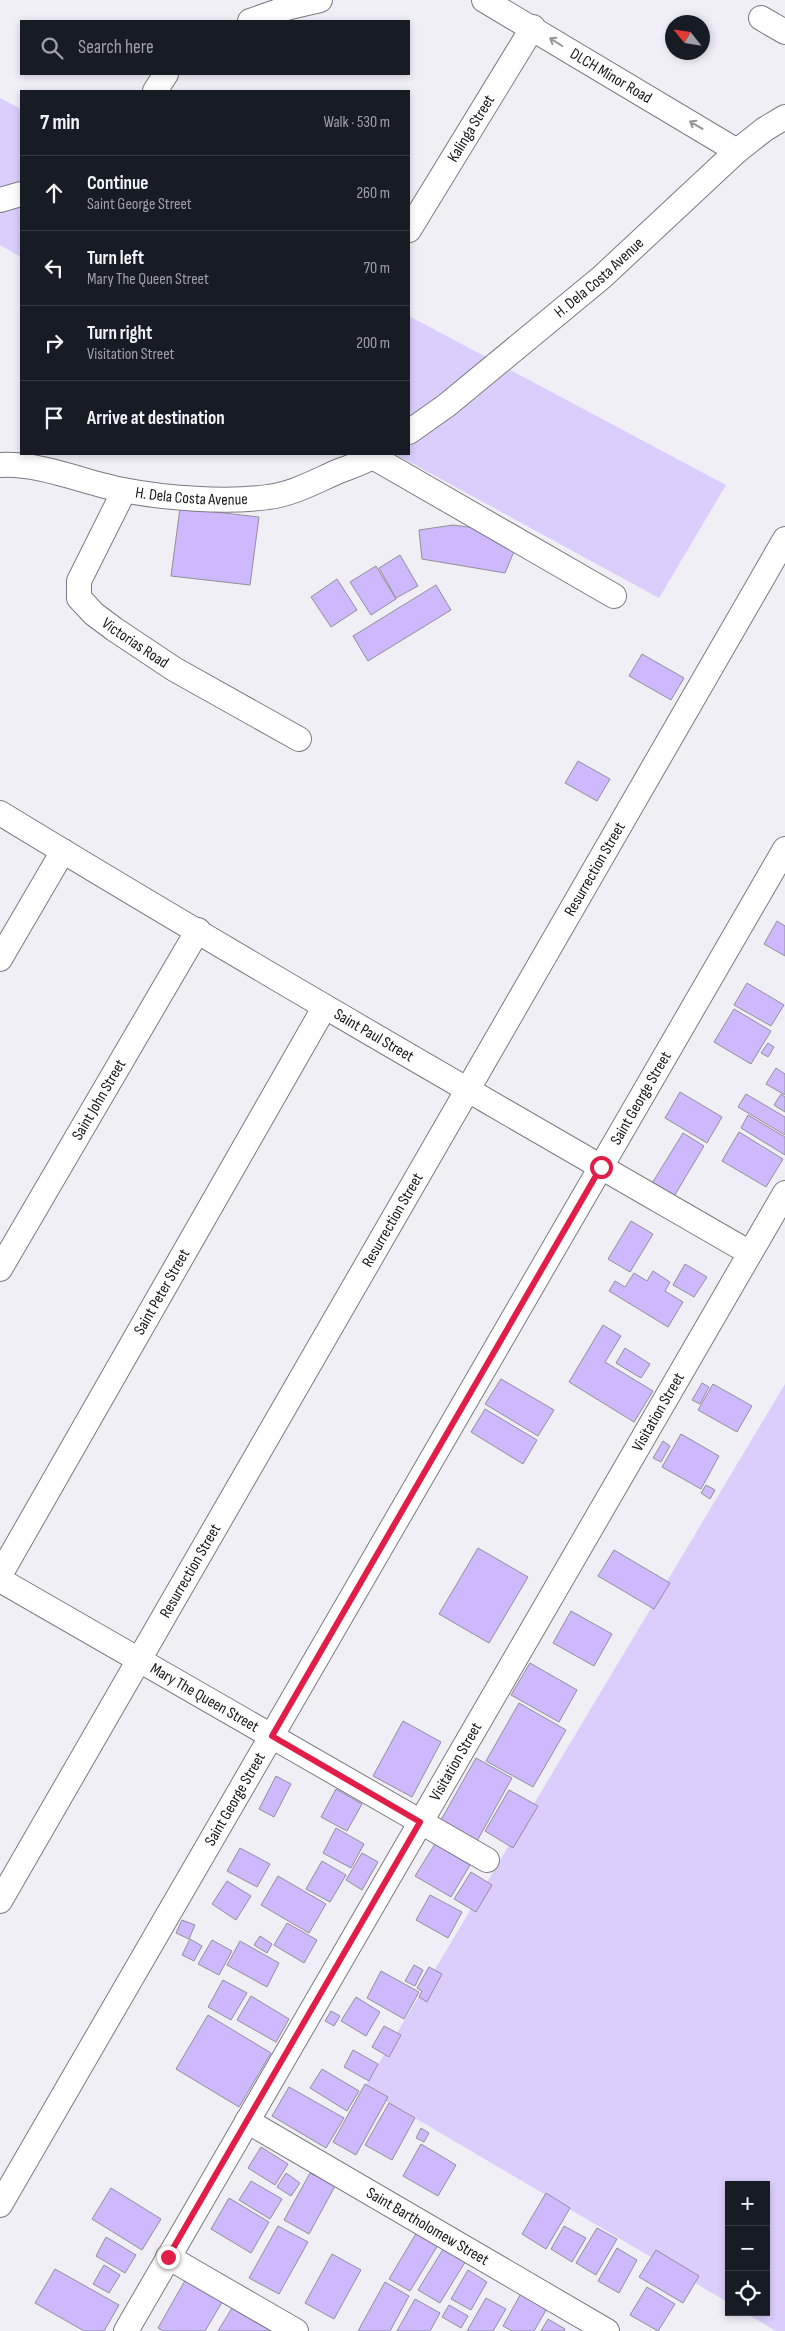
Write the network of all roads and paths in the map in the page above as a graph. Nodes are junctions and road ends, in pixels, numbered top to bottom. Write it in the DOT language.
graph roads {
  1 [pos="320,0"];
  2 [pos="484,0"];
  3 [pos="291,3"];
  4 [pos="761,18"];
  5 [pos="252,20"];
  6 [pos="533,27"];
  7 [pos="785,32"];
  8 [pos="165,75"];
  9 [pos="156,90"];
  10 [pos="785,117"];
  11 [pos="737,151"];
  12 [pos="20,194"];
  13 [pos="0,200"];
  14 [pos="410,228"];
  15 [pos="410,431"];
  16 [pos="375,455"];
  17 [pos="0,465"];
  18 [pos="124,490"];
  19 [pos="785,540"];
  20 [pos="614,596"];
  21 [pos="299,739"];
  22 [pos="0,813"];
  23 [pos="785,849"];
  24 [pos="63,851"];
  25 [pos="198,930"];
  26 [pos="0,959"];
  27 [pos="324,1008"];
  28 [pos="467,1090"];
  29 [pos="601,1167"];
  30 [pos="785,1193"];
  31 [pos="750,1253"];
  32 [pos="0,1269"];
  33 [pos="0,1575"];
  34 [pos="0,1580"];
  35 [pos="139,1660"];
  36 [pos="272,1736"];
  37 [pos="420,1822"];
  38 [pos="487,1860"];
  39 [pos="0,1901"];
  40 [pos="247,2121"];
  41 [pos="0,2206"];
  42 [pos="168,2257"];
  43 [pos="126,2331"];
  44 [pos="296,2331"];
  45 [pos="607,2331"];
  1 -- 3 [label="street"];
  2 -- 6 [label="street, DLCH Minor Road"];
  3 -- 5 [label="street"];
  4 -- 7 [label="street"];
  11 -- 6 [label="street, DLCH Minor Road, one-way"];
  6 -- 14 [label="street, Kalinga Street"];
  8 -- 9 [label="street"];
  10 -- 11 [label="street, H. Dela Costa Avenue"];
  11 -- 15 [label="street, H. Dela Costa Avenue"];
  12 -- 13 [label="street"];
  16 -- 18 [label="street, H. Dela Costa Avenue"];
  16 -- 20 [label="street"];
  17 -- 18 [label="street, H. Dela Costa Avenue"];
  18 -- 21 [label="street, Victorias Road"];
  19 -- 28 [label="street, Resurrection Street"];
  22 -- 24 [label="street, Saint Paul Street"];
  23 -- 29 [label="street, Saint George Street"];
  24 -- 25 [label="street, Saint Paul Street"];
  24 -- 26 [label="street"];
  25 -- 27 [label="street, Saint Paul Street"];
  25 -- 32 [label="street, Saint John Street"];
  27 -- 28 [label="street, Saint Paul Street"];
  27 -- 33 [label="street, Saint Peter Street"];
  28 -- 29 [label="street, Saint Paul Street"];
  28 -- 35 [label="street, Resurrection Street"];
  29 -- 31 [label="street, Saint Paul Street"];
  29 -- 36 [label="street, Saint George Street"];
  30 -- 31 [label="street, Visitation Street"];
  31 -- 37 [label="street, Visitation Street"];
  34 -- 35 [label="street, Mary The Queen Street"];
  35 -- 36 [label="street, Mary The Queen Street"];
  35 -- 39 [label="street, Resurrection Street"];
  36 -- 37 [label="street, Mary The Queen Street"];
  36 -- 41 [label="street, Saint George Street"];
  37 -- 38 [label="street, Mary The Queen Street"];
  37 -- 40 [label="street, Visitation Street"];
  40 -- 42 [label="street, Visitation Street"];
  40 -- 45 [label="street, Saint Bartholomew Street"];
  42 -- 43 [label="street, Visitation Street"];
  42 -- 44 [label="street"];
}
